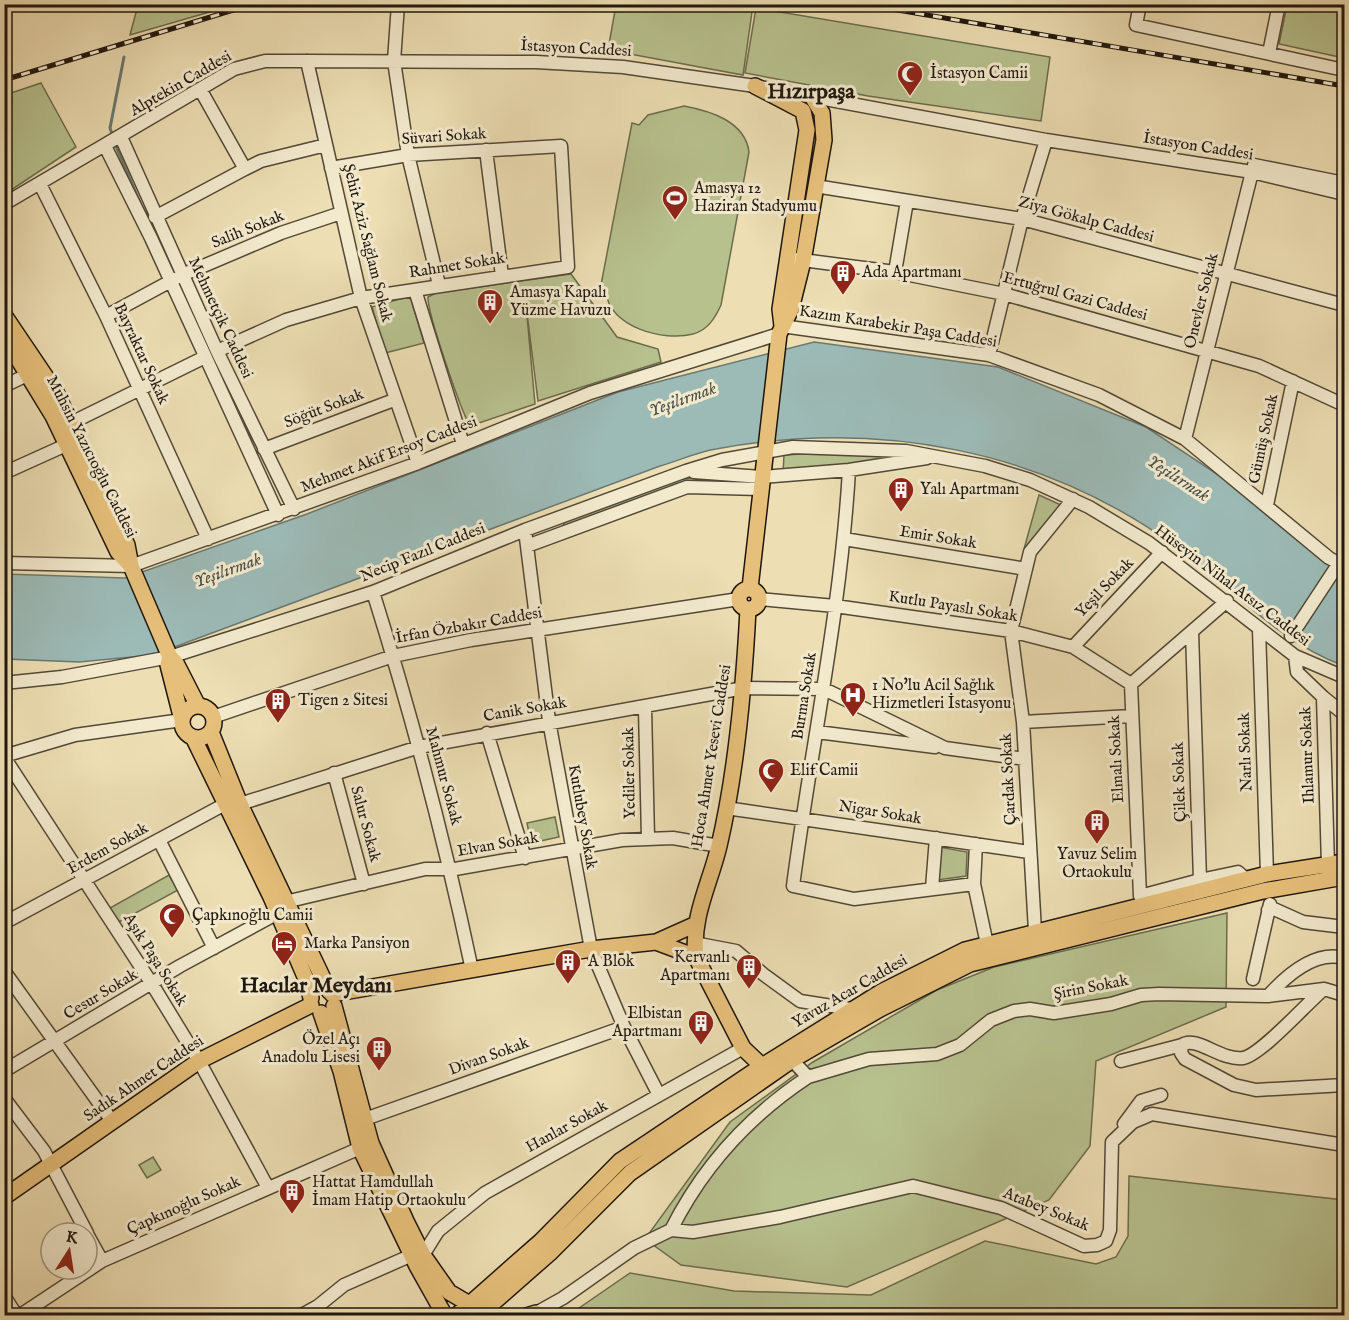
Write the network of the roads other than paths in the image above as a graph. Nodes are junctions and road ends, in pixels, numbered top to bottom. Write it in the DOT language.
graph roads {
  1 [pos="398,4"];
  2 [pos="1140,4"];
  3 [pos="1279,4"];
  4 [pos="1269,53"];
  5 [pos="307,61"];
  6 [pos="394,61"];
  7 [pos="1344,70"];
  8 [pos="755,86"];
  9 [pos="200,89"];
  10 [pos="813,98"];
  11 [pos="121,137"];
  12 [pos="1046,140"];
  13 [pos="326,145"];
  14 [pos="105,146"];
  15 [pos="486,150"];
  16 [pos="408,156"];
  17 [pos="331,168"];
  18 [pos="244,169"];
  19 [pos="1252,172"];
  20 [pos="40,183"];
  21 [pos="1344,183"];
  22 [pos="815,186"];
  23 [pos="1344,194"];
  24 [pos="907,201"];
  25 [pos="4,204"];
  26 [pos="341,213"];
  27 [pos="155,217"];
  28 [pos="1022,219"];
  29 [pos="787,258"];
  30 [pos="803,261"];
  31 [pos="568,267"];
  32 [pos="895,272"];
  33 [pos="1226,275"];
  34 [pos="502,276"];
  35 [pos="176,277"];
  36 [pos="439,285"];
  37 [pos="415,290"];
  38 [pos="1004,294"];
  39 [pos="361,298"];
  40 [pos="1344,305"];
  41 [pos="4,315"];
  42 [pos="106,316"];
  43 [pos="780,333"];
  44 [pos="4,336"];
  45 [pos="1207,351"];
  46 [pos="211,354"];
  47 [pos="989,355"];
  48 [pos="29,374"];
  49 [pos="1293,381"];
  50 [pos="4,386"];
  51 [pos="139,388"];
  52 [pos="394,400"];
  53 [pos="1344,405"];
  54 [pos="71,423"];
  55 [pos="1185,439"];
  56 [pos="463,444"];
  57 [pos="66,445"];
  58 [pos="766,448"];
  59 [pos="264,449"];
  60 [pos="934,456"];
  61 [pos="418,463"];
  62 [pos="849,470"];
  63 [pos="686,471"];
  64 [pos="4,473"];
  65 [pos="760,483"];
  66 [pos="1073,499"];
  67 [pos="1267,505"];
  68 [pos="294,509"];
  69 [pos="278,515"];
  70 [pos="525,530"];
  71 [pos="208,539"];
  72 [pos="844,539"];
  73 [pos="527,546"];
  74 [pos="1162,552"];
  75 [pos="4,563"];
  76 [pos="1342,565"];
  77 [pos="1026,569"];
  78 [pos="132,570"];
  79 [pos="373,592"];
  80 [pos="749,599"];
  81 [pos="1227,602"];
  82 [pos="835,606"];
  83 [pos="1259,629"];
  84 [pos="539,630"];
  85 [pos="1011,631"];
  86 [pos="1192,632"];
  87 [pos="1291,636"];
  88 [pos="1073,647"];
  89 [pos="169,654"];
  90 [pos="393,656"];
  91 [pos="1295,656"];
  92 [pos="4,675"];
  93 [pos="62,677"];
  94 [pos="1344,677"];
  95 [pos="4,683"];
  96 [pos="1131,684"];
  97 [pos="744,688"];
  98 [pos="824,689"];
  99 [pos="1323,697"];
  100 [pos="198,706"];
  101 [pos="645,708"];
  102 [pos="1344,714"];
  103 [pos="1131,716"];
  104 [pos="182,720"];
  105 [pos="549,721"];
  106 [pos="1023,722"];
  107 [pos="212,724"];
  108 [pos="817,732"];
  109 [pos="487,733"];
  110 [pos="193,737"];
  111 [pos="419,747"];
  112 [pos="945,748"];
  113 [pos="4,757"];
  114 [pos="1025,759"];
  115 [pos="334,773"];
  116 [pos="233,804"];
  117 [pos="726,808"];
  118 [pos="802,818"];
  119 [pos="648,838"];
  120 [pos="936,838"];
  121 [pos="159,840"];
  122 [pos="976,844"];
  123 [pos="719,846"];
  124 [pos="571,848"];
  125 [pos="1029,852"];
  126 [pos="525,858"];
  127 [pos="1344,862"];
  128 [pos="1328,865"];
  129 [pos="450,870"];
  130 [pos="1267,874"];
  131 [pos="1344,877"];
  132 [pos="1200,880"];
  133 [pos="1247,880"];
  134 [pos="85,881"];
  135 [pos="364,884"];
  136 [pos="974,884"];
  137 [pos="933,888"];
  138 [pos="282,908"];
  139 [pos="4,922"];
  140 [pos="694,925"];
  141 [pos="1344,927"];
  142 [pos="1035,931"];
  143 [pos="656,942"];
  144 [pos="987,944"];
  145 [pos="214,948"];
  146 [pos="591,949"];
  147 [pos="695,950"];
  148 [pos="1344,958"];
  149 [pos="472,970"];
  150 [pos="4,971"];
  151 [pos="1253,979"];
  152 [pos="152,984"];
  153 [pos="1324,989"];
  154 [pos="1344,995"];
  155 [pos="1268,996"];
  156 [pos="325,1002"];
  157 [pos="851,1009"];
  158 [pos="624,1027"];
  159 [pos="57,1041"];
  160 [pos="1182,1045"];
  161 [pos="743,1048"];
  162 [pos="792,1060"];
  163 [pos="199,1061"];
  164 [pos="1122,1061"];
  165 [pos="762,1066"];
  166 [pos="4,1071"];
  167 [pos="1344,1072"];
  168 [pos="808,1077"];
  169 [pos="1344,1085"];
  170 [pos="659,1095"];
  171 [pos="1161,1095"];
  172 [pos="4,1098"];
  173 [pos="365,1119"];
  174 [pos="112,1121"];
  175 [pos="1116,1135"];
  176 [pos="365,1145"];
  177 [pos="1344,1146"];
  178 [pos="51,1163"];
  179 [pos="267,1186"];
  180 [pos="4,1197"];
  181 [pos="81,1221"];
  182 [pos="671,1230"];
  183 [pos="99,1255"];
  184 [pos="417,1255"];
  185 [pos="102,1261"];
  186 [pos="4,1296"];
  187 [pos="479,1312"];
  188 [pos="531,1315"];
  189 [pos="18,1316"];
  190 [pos="300,1316"];
  191 [pos="445,1316"];
  192 [pos="456,1316"];
  1 -- 6 [label="street"];
  2 -- 4 [label="street"];
  3 -- 4 [label="street"];
  4 -- 7 [label="street"];
  5 -- 6 [label="street, Alptekin Caddesi"];
  5 -- 9 [label="street, Alptekin Caddesi"];
  5 -- 13 [label="street, Şehit Aziz Sağlam Sokak"];
  6 -- 8 [label="street, İstasyon Caddesi"];
  6 -- 16 [label="street"];
  8 -- 10 [label="street"];
  8 -- 29 [label="main road"];
  9 -- 11 [label="street, Alptekin Caddesi"];
  9 -- 18 [label="street"];
  10 -- 12 [label="street, İstasyon Caddesi"];
  10 -- 22 [label="main road"];
  11 -- 14 [label="street, Alptekin Caddesi"];
  11 -- 27 [label="street, Mehmetçik Caddesi"];
  12 -- 19 [label="street, İstasyon Caddesi"];
  12 -- 21 [label="street, İstasyon Caddesi"];
  12 -- 28 [label="street"];
  13 -- 17 [label="street, Şehit Aziz Sağlam Sokak"];
  13 -- 18 [label="street"];
  14 -- 20 [label="street, Alptekin Caddesi"];
  14 -- 35 [label="street, Mehmetçik Caddesi"];
  15 -- 16 [label="street, Süvari Sokak"];
  15 -- 31 [label="street, Süvari Sokak"];
  15 -- 34 [label="street"];
  16 -- 17 [label="street, Süvari Sokak"];
  16 -- 36 [label="street"];
  17 -- 26 [label="street, Şehit Aziz Sağlam Sokak"];
  18 -- 27 [label="street"];
  19 -- 23 [label="street, İstasyon Caddesi"];
  19 -- 33 [label="street, Onevler Sokak"];
  20 -- 25 [label="street, Alptekin Caddesi"];
  20 -- 42 [label="street, Bayraktar Sokak"];
  22 -- 24 [label="street, Ziya Gökalp Caddesi"];
  22 -- 30 [label="main road"];
  24 -- 28 [label="street, Ziya Gökalp Caddesi"];
  24 -- 32 [label="street"];
  26 -- 35 [label="street, Salih Sokak"];
  26 -- 39 [label="street, Şehit Aziz Sağlam Sokak"];
  27 -- 35 [label="street, Mehmetçik Caddesi"];
  28 -- 33 [label="street, Ziya Gökalp Caddesi"];
  28 -- 38 [label="street"];
  29 -- 30 [label="street, Ertuğrul Gazi Caddesi"];
  29 -- 43 [label="main road"];
  30 -- 32 [label="street, Ertuğrul Gazi Caddesi"];
  30 -- 43 [label="main road"];
  31 -- 34 [label="street, Rahmet Sokak"];
  32 -- 38 [label="street, Ertuğrul Gazi Caddesi"];
  33 -- 40 [label="street, Ziya Gökalp Caddesi"];
  33 -- 45 [label="street, Onevler Sokak"];
  34 -- 36 [label="street, Rahmet Sokak"];
  35 -- 42 [label="street, Salih Sokak"];
  35 -- 46 [label="street, Mehmetçik Caddesi"];
  36 -- 37 [label="street, Rahmet Sokak"];
  37 -- 39 [label="street, Rahmet Sokak"];
  37 -- 56 [label="street"];
  38 -- 45 [label="street, Ertuğrul Gazi Caddesi"];
  38 -- 47 [label="street"];
  39 -- 46 [label="street, Rahmet Sokak"];
  39 -- 52 [label="street, Şehit Aziz Sağlam Sokak"];
  41 -- 54 [label="main road, Muhsin Yazıcıoğlu Caddesi"];
  42 -- 51 [label="street, Bayraktar Sokak"];
  43 -- 47 [label="street, Kazım Karabekir Paşa Caddesi"];
  43 -- 56 [label="street, Mehmet Akif Ersoy Caddesi"];
  43 -- 58 [label="main road, Hoca Ahmet Yesevi Caddesi"];
  44 -- 48 [label="main road, Muhsin Yazıcıoğlu Caddesi"];
  45 -- 49 [label="street, Ertuğrul Gazi Caddesi"];
  45 -- 55 [label="street, Onevler Sokak"];
  46 -- 51 [label="street, Rahmet Sokak"];
  46 -- 59 [label="street, Mehmetçik Caddesi"];
  46 -- 69 [label="street, Mehmetçik Caddesi"];
  47 -- 55 [label="street, Kazım Karabekir Paşa Caddesi"];
  48 -- 50 [label="street"];
  48 -- 57 [label="main road, Muhsin Yazıcıoğlu Caddesi"];
  49 -- 53 [label="street, Ertuğrul Gazi Caddesi"];
  49 -- 67 [label="street, Gümüş Sokak"];
  51 -- 54 [label="street, Rahmet Sokak"];
  51 -- 71 [label="street, Bayraktar Sokak"];
  52 -- 59 [label="street, Söğüt Sokak"];
  52 -- 61 [label="street, Şehit Aziz Sağlam Sokak"];
  54 -- 78 [label="main road, Muhsin Yazıcıoğlu Caddesi"];
  55 -- 67 [label="street, Kazım Karabekir Paşa Caddesi"];
  56 -- 61 [label="street, Mehmet Akif Ersoy Caddesi"];
  57 -- 64 [label="street"];
  57 -- 78 [label="main road, Muhsin Yazıcıoğlu Caddesi"];
  58 -- 60 [label="street, Hüseyin Nihal Atsız Caddesi"];
  58 -- 63 [label="street, Necip Fazıl Caddesi"];
  58 -- 65 [label="main road, Hoca Ahmet Yesevi Caddesi"];
  59 -- 68 [label="street, Mehmetçik Caddesi"];
  60 -- 62 [label="street, Hüseyin Nihal Atsız Caddesi"];
  60 -- 66 [label="street, Hüseyin Nihal Atsız Caddesi"];
  61 -- 68 [label="street, Mehmet Akif Ersoy Caddesi"];
  62 -- 65 [label="street, Hüseyin Nihal Atsız Caddesi"];
  62 -- 72 [label="street, Burma Sokak"];
  63 -- 65 [label="street, Necip Fazıl Caddesi"];
  63 -- 70 [label="street, Necip Fazıl Caddesi"];
  65 -- 73 [label="street"];
  65 -- 80 [label="main road, Hoca Ahmet Yesevi Caddesi"];
  66 -- 74 [label="street, Hüseyin Nihal Atsız Caddesi"];
  66 -- 77 [label="street, Çardak Sokak"];
  67 -- 76 [label="street, Kazım Karabekir Paşa Caddesi"];
  68 -- 69 [label="street, Mehmet Akif Ersoy Caddesi"];
  69 -- 71 [label="street, Mehmet Akif Ersoy Caddesi"];
  70 -- 73 [label="street, Kutlubey Sokak"];
  70 -- 79 [label="street, Necip Fazıl Caddesi"];
  71 -- 78 [label="street, Mehmet Akif Ersoy Caddesi"];
  72 -- 77 [label="street, Emir Sokak"];
  72 -- 82 [label="street, Burma Sokak"];
  73 -- 84 [label="street, Kutlubey Sokak"];
  74 -- 81 [label="street, Hüseyin Nihal Atsız Caddesi"];
  74 -- 88 [label="street, Yeşil Sokak"];
  75 -- 78 [label="street, Mehmet Akif Ersoy Caddesi"];
  76 -- 87 [label="street"];
  77 -- 85 [label="street, Çardak Sokak"];
  78 -- 89 [label="main road"];
  79 -- 89 [label="street, Necip Fazıl Caddesi"];
  79 -- 90 [label="street, Mahmur Sokak"];
  80 -- 82 [label="street, Kutlu Payaslı Sokak"];
  80 -- 84 [label="street, İrfan Özbakır Caddesi"];
  80 -- 97 [label="main road, Hoca Ahmet Yesevi Caddesi"];
  81 -- 83 [label="street, Hüseyin Nihal Atsız Caddesi"];
  81 -- 86 [label="street"];
  82 -- 85 [label="street, Kutlu Payaslı Sokak"];
  82 -- 98 [label="street, Burma Sokak"];
  83 -- 91 [label="street, Hüseyin Nihal Atsız Caddesi"];
  83 -- 130 [label="street, Narlı Sokak"];
  84 -- 90 [label="street, İrfan Özbakır Caddesi"];
  84 -- 105 [label="street, Kutlubey Sokak"];
  85 -- 88 [label="street, Kutlu Payaslı Sokak"];
  85 -- 106 [label="street, Çardak Sokak"];
  86 -- 96 [label="street"];
  86 -- 132 [label="street, Çilek Sokak"];
  88 -- 96 [label="street, Kutlu Payaslı Sokak"];
  89 -- 93 [label="street, Necip Fazıl Caddesi"];
  89 -- 100 [label="main road"];
  89 -- 104 [label="main road"];
  90 -- 107 [label="street, İrfan Özbakır Caddesi"];
  90 -- 111 [label="street, Mahmur Sokak"];
  91 -- 94 [label="street, Hüseyin Nihal Atsız Caddesi"];
  91 -- 99 [label="street, Ihlamur Sokak"];
  92 -- 93 [label="street"];
  93 -- 95 [label="street"];
  96 -- 103 [label="street, Elmalı Sokak"];
  97 -- 98 [label="street, Canik Sokak"];
  97 -- 101 [label="street, Canik Sokak"];
  97 -- 117 [label="main road, Hoca Ahmet Yesevi Caddesi"];
  98 -- 108 [label="street, Burma Sokak"];
  98 -- 112 [label="street"];
  99 -- 102 [label="street"];
  99 -- 128 [label="street, Ihlamur Sokak"];
  100 -- 104 [label="main road"];
  100 -- 107 [label="main road"];
  101 -- 105 [label="street, Canik Sokak"];
  101 -- 119 [label="street, Yediler Sokak"];
  103 -- 106 [label="street"];
  103 -- 132 [label="street, Elmalı Sokak"];
  104 -- 110 [label="main road"];
  104 -- 113 [label="street"];
  105 -- 109 [label="street, Canik Sokak"];
  105 -- 124 [label="street, Kutlubey Sokak"];
  106 -- 114 [label="street, Çardak Sokak"];
  107 -- 110 [label="main road"];
  107 -- 116 [label="main road"];
  108 -- 112 [label="street"];
  108 -- 118 [label="street, Burma Sokak"];
  109 -- 111 [label="street, Canik Sokak"];
  109 -- 126 [label="street"];
  110 -- 116 [label="main road"];
  111 -- 115 [label="street, Canik Sokak"];
  111 -- 129 [label="street, Mahmur Sokak"];
  112 -- 114 [label="street"];
  113 -- 134 [label="street, Aşık Paşa Sokak"];
  114 -- 125 [label="street, Çardak Sokak"];
  115 -- 116 [label="street, Canik Sokak"];
  115 -- 135 [label="street, Salur Sokak"];
  116 -- 121 [label="street, Erdem Sokak"];
  116 -- 138 [label="main road"];
  117 -- 118 [label="street, Nigar Sokak"];
  117 -- 123 [label="main road, Hoca Ahmet Yesevi Caddesi"];
  118 -- 120 [label="street, Nigar Sokak"];
  118 -- 137 [label="street, Burma Sokak"];
  119 -- 123 [label="street, Elvan Sokak"];
  119 -- 124 [label="street, Elvan Sokak"];
  120 -- 122 [label="street, Nigar Sokak"];
  120 -- 137 [label="street"];
  121 -- 134 [label="street, Erdem Sokak"];
  121 -- 145 [label="street"];
  122 -- 125 [label="street, Nigar Sokak"];
  122 -- 136 [label="street"];
  123 -- 140 [label="main road, Hoca Ahmet Yesevi Caddesi"];
  124 -- 126 [label="street, Elvan Sokak"];
  124 -- 146 [label="street, Kutlubey Sokak"];
  125 -- 142 [label="street, Çardak Sokak"];
  126 -- 129 [label="street, Elvan Sokak"];
  127 -- 128 [label="main road, Yavuz Acar Caddesi"];
  128 -- 130 [label="main road, Yavuz Acar Caddesi"];
  129 -- 135 [label="street, Elvan Sokak"];
  129 -- 149 [label="street, Mahmur Sokak"];
  130 -- 133 [label="main road, Yavuz Acar Caddesi"];
  131 -- 162 [label="main road, Yavuz Acar Caddesi"];
  132 -- 133 [label="street"];
  133 -- 142 [label="main road, Yavuz Acar Caddesi"];
  134 -- 139 [label="street, Erdem Sokak"];
  134 -- 152 [label="street, Aşık Paşa Sokak"];
  135 -- 138 [label="street, Elvan Sokak"];
  136 -- 137 [label="street, Burma Sokak"];
  136 -- 144 [label="street"];
  138 -- 145 [label="street, Cesur Sokak"];
  138 -- 156 [label="main road"];
  140 -- 143 [label="main road"];
  140 -- 147 [label="main road, Hoca Ahmet Yesevi Caddesi"];
  141 -- 151 [label="street"];
  142 -- 144 [label="main road, Yavuz Acar Caddesi"];
  143 -- 146 [label="main road"];
  143 -- 147 [label="main road"];
  144 -- 157 [label="main road, Yavuz Acar Caddesi"];
  145 -- 152 [label="street, Cesur Sokak"];
  146 -- 149 [label="main road"];
  146 -- 158 [label="street, Kutlubey Sokak"];
  147 -- 157 [label="street"];
  147 -- 161 [label="main road, Hoca Ahmet Yesevi Caddesi"];
  148 -- 155 [label="street"];
  149 -- 156 [label="main road, Sadık Ahmet Caddesi"];
  150 -- 159 [label="street"];
  152 -- 159 [label="street, Cesur Sokak"];
  152 -- 163 [label="street, Aşık Paşa Sokak"];
  153 -- 154 [label="street, Şirin Sokak"];
  153 -- 155 [label="street, Şirin Sokak"];
  153 -- 160 [label="street"];
  155 -- 168 [label="street, Şirin Sokak"];
  156 -- 163 [label="main road, Sadık Ahmet Caddesi"];
  156 -- 173 [label="main road"];
  156 -- 176 [label="main road"];
  157 -- 165 [label="main road, Yavuz Acar Caddesi"];
  158 -- 170 [label="street, Kutlubey Sokak"];
  158 -- 173 [label="street, Divan Sokak"];
  159 -- 166 [label="street, Cesur Sokak"];
  159 -- 174 [label="street"];
  160 -- 164 [label="street"];
  160 -- 169 [label="street"];
  161 -- 165 [label="main road, Hoca Ahmet Yesevi Caddesi"];
  161 -- 170 [label="street, Hanlar Sokak"];
  162 -- 168 [label="street"];
  162 -- 187 [label="main road, Yavuz Acar Caddesi"];
  163 -- 174 [label="main road, Sadık Ahmet Caddesi"];
  163 -- 179 [label="street, Aşık Paşa Sokak"];
  165 -- 187 [label="main road, Yavuz Acar Caddesi"];
  167 -- 169 [label="street"];
  168 -- 182 [label="street"];
  170 -- 184 [label="street, Hanlar Sokak"];
  171 -- 175 [label="street"];
  172 -- 178 [label="street"];
  173 -- 176 [label="main road"];
  174 -- 178 [label="main road, Sadık Ahmet Caddesi"];
  175 -- 177 [label="street"];
  175 -- 182 [label="street, Atabey Sokak"];
  176 -- 179 [label="street, Çapkınoğlu Sokak"];
  176 -- 184 [label="main road"];
  178 -- 180 [label="main road, Sadık Ahmet Caddesi"];
  178 -- 181 [label="street"];
  179 -- 185 [label="street, Çapkınoğlu Sokak"];
  182 -- 188 [label="street, Atabey Sokak"];
  183 -- 185 [label="street"];
  184 -- 187 [label="main road"];
  184 -- 190 [label="street"];
  184 -- 191 [label="main road"];
  185 -- 189 [label="street, Çapkınoğlu Sokak"];
  186 -- 189 [label="street"];
  187 -- 192 [label="main road, Yavuz Acar Caddesi"];
}
